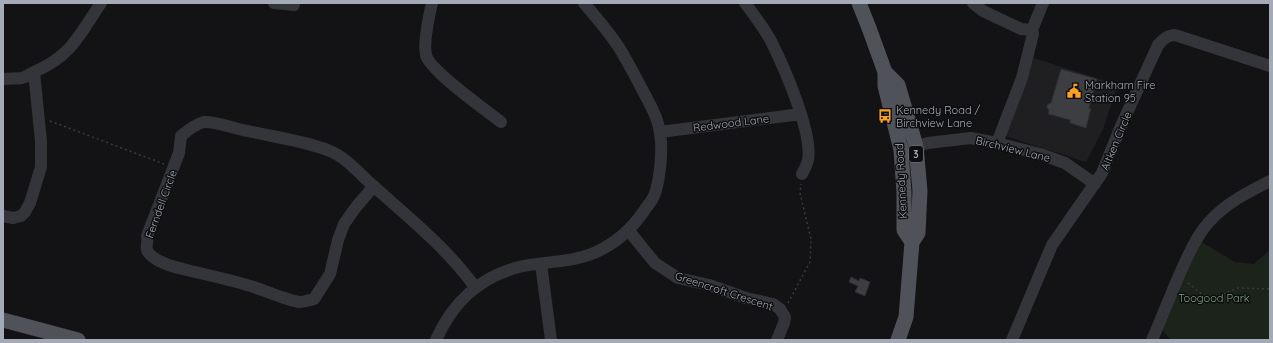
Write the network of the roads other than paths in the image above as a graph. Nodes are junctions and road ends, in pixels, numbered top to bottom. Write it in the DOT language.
graph roads {
  1 [pos="101,3"];
  2 [pos="274,3"];
  3 [pos="432,3"];
  4 [pos="584,3"];
  5 [pos="745,3"];
  6 [pos="858,3"];
  7 [pos="973,3"];
  8 [pos="1043,3"];
  9 [pos="294,5"];
  10 [pos="1032,30"];
  11 [pos="1270,66"];
  12 [pos="34,72"];
  13 [pos="885,72"];
  14 [pos="3,79"];
  15 [pos="801,114"];
  16 [pos="501,122"];
  17 [pos="660,132"];
  18 [pos="997,143"];
  19 [pos="916,146"];
  20 [pos="902,150"];
  21 [pos="802,174"];
  22 [pos="1270,181"];
  23 [pos="1095,184"];
  24 [pos="374,186"];
  25 [pos="3,216"];
  26 [pos="629,231"];
  27 [pos="912,242"];
  28 [pos="541,264"];
  29 [pos="475,287"];
  30 [pos="3,320"];
  31 [pos="78,340"];
  32 [pos="436,340"];
  33 [pos="551,340"];
  34 [pos="777,340"];
  35 [pos="898,340"];
  36 [pos="1012,340"];
  37 [pos="1152,340"];
  1 -- 12 [label="street"];
  2 -- 9 [label="street"];
  3 -- 16 [label="street"];
  4 -- 17 [label="street"];
  5 -- 15 [label="street"];
  6 -- 13 [label="main road, Kennedy Road / 3"];
  7 -- 10 [label="street"];
  8 -- 10 [label="street"];
  10 -- 18 [label="street"];
  11 -- 23 [label="street, Aitken Circle"];
  12 -- 14 [label="street"];
  12 -- 25 [label="street"];
  13 -- 19 [label="main road, Kennedy Road / 3"];
  13 -- 20 [label="main road, Kennedy Road / 3"];
  15 -- 17 [label="street, Redwood Lane"];
  15 -- 21 [label="street"];
  17 -- 26 [label="street"];
  18 -- 19 [label="street, Birchview Lane"];
  18 -- 23 [label="street, Birchview Lane"];
  19 -- 20 [label="street, Birchview Lane"];
  19 -- 27 [label="main road, Kennedy Road / 3"];
  20 -- 27 [label="main road, Kennedy Road / 3"];
  22 -- 37 [label="street"];
  23 -- 36 [label="street, Aitken Circle"];
  24 -- 24 [label="street, Ferndell Circle"];
  24 -- 29 [label="street, Ferndell Circle"];
  26 -- 28 [label="street"];
  26 -- 34 [label="street, Greencroft Crescent"];
  27 -- 35 [label="main road, Kennedy Road / 3"];
  28 -- 29 [label="street"];
  28 -- 33 [label="street"];
  29 -- 32 [label="street"];
  30 -- 31 [label="main road"];
}
